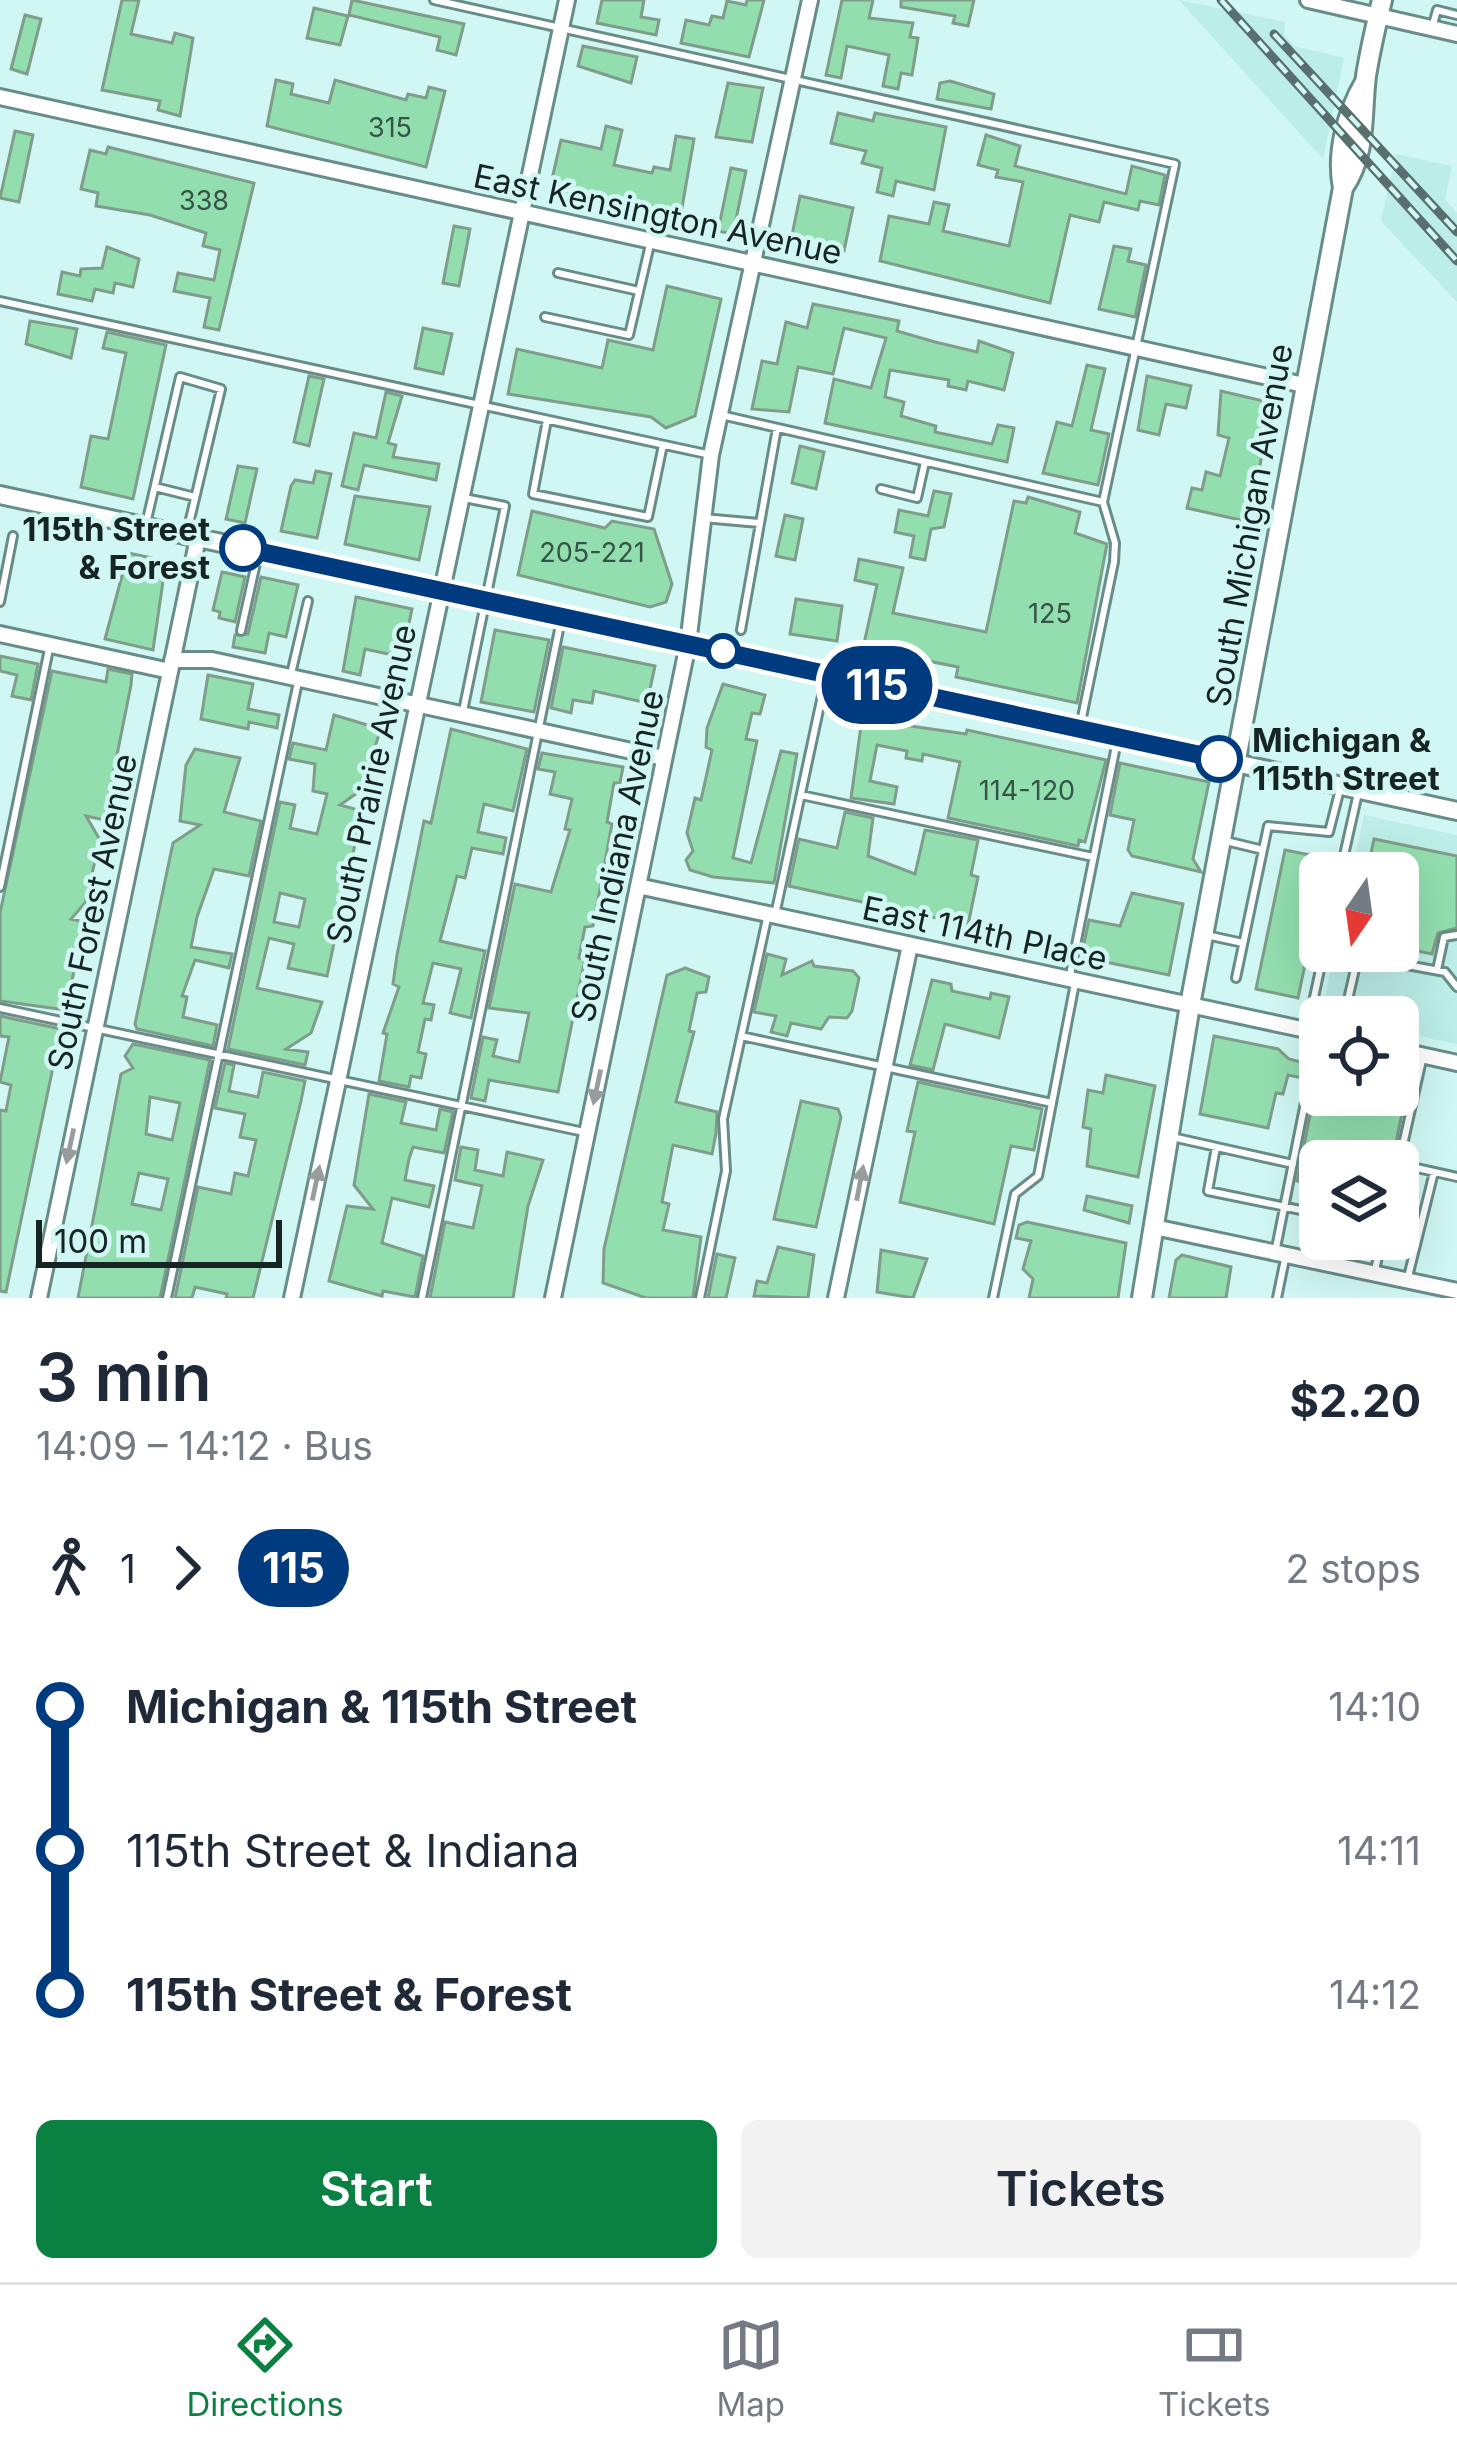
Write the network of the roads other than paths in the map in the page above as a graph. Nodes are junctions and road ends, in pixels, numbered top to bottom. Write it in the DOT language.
graph roads {
  1 [pos="434,0"];
  2 [pos="567,0"];
  3 [pos="810,0"];
  4 [pos="1308,0"];
  5 [pos="1380,8"];
  6 [pos="1457,15"];
  7 [pos="561,27"];
  8 [pos="1432,28"];
  9 [pos="1457,34"];
  10 [pos="793,79"];
  11 [pos="0,97"];
  12 [pos="519,211"];
  13 [pos="651,240"];
  14 [pos="754,263"];
  15 [pos="558,273"];
  16 [pos="639,291"];
  17 [pos="0,301"];
  18 [pos="545,317"];
  19 [pos="1136,348"];
  20 [pos="1304,385"];
  21 [pos="478,406"];
  22 [pos="720,415"];
  23 [pos="547,421"];
  24 [pos="777,428"];
  25 [pos="663,445"];
  26 [pos="711,455"];
  27 [pos="926,462"];
  28 [pos="154,487"];
  29 [pos="881,489"];
  30 [pos="0,495"];
  31 [pos="458,496"];
  32 [pos="195,497"];
  33 [pos="1103,502"];
  34 [pos="702,518"];
  35 [pos="759,523"];
  36 [pos="145,526"];
  37 [pos="13,536"];
  38 [pos="192,537"];
  39 [pos="258,551"];
  40 [pos="439,590"];
  41 [pos="487,600"];
  42 [pos="308,601"];
  43 [pos="0,602"];
  44 [pos="561,616"];
  45 [pos="741,630"];
  46 [pos="241,631"];
  47 [pos="0,634"];
  48 [pos="50,644"];
  49 [pos="688,644"];
  50 [pos="171,665"];
  51 [pos="826,674"];
  52 [pos="295,678"];
  53 [pos="416,704"];
  54 [pos="462,714"];
  55 [pos="1080,729"];
  56 [pos="538,730"];
  57 [pos="1118,737"];
  58 [pos="664,758"];
  59 [pos="1238,763"];
  60 [pos="1349,787"];
  61 [pos="801,795"];
  62 [pos="1457,811"];
  63 [pos="1222,840"];
  64 [pos="1263,850"];
  65 [pos="1342,852"];
  66 [pos="1093,857"];
  67 [pos="638,886"];
  68 [pos="0,887"];
  69 [pos="771,915"];
  70 [pos="1204,934"];
  71 [pos="1457,934"];
  72 [pos="1243,943"];
  73 [pos="910,945"];
  74 [pos="1437,970"];
  75 [pos="1236,979"];
  76 [pos="1072,980"];
  77 [pos="1457,987"];
  78 [pos="1349,996"];
  79 [pos="1190,1005"];
  80 [pos="0,1008"];
  81 [pos="95,1028"];
  82 [pos="1299,1029"];
  83 [pos="741,1036"];
  84 [pos="1419,1054"];
  85 [pos="219,1055"];
  86 [pos="1423,1055"];
  87 [pos="1457,1063"];
  88 [pos="884,1067"];
  89 [pos="338,1080"];
  90 [pos="1052,1103"];
  91 [pos="461,1106"];
  92 [pos="1300,1116"];
  93 [pos="587,1132"];
  94 [pos="1168,1136"];
  95 [pos="1404,1140"];
  96 [pos="1216,1147"];
  97 [pos="1292,1164"];
  98 [pos="1419,1170"];
  99 [pos="1434,1172"];
  100 [pos="1457,1177"];
  101 [pos="1284,1206"];
  102 [pos="1299,1209"];
  103 [pos="1154,1227"];
  104 [pos="1280,1254"];
  105 [pos="1378,1260"];
  106 [pos="1375,1274"];
  107 [pos="1407,1280"];
  108 [pos="1457,1291"];
  109 [pos="1437,1293"];
  110 [pos="39,1298"];
  111 [pos="166,1298"];
  112 [pos="292,1298"];
  113 [pos="422,1298"];
  114 [pos="553,1298"];
  115 [pos="700,1298"];
  116 [pos="836,1298"];
  117 [pos="993,1298"];
  118 [pos="1142,1298"];
  119 [pos="1277,1298"];
  1 -- 7 [label="lane"];
  2 -- 7 [label="street, South Prairie Avenue"];
  3 -- 10 [label="street, South Indiana Avenue"];
  4 -- 5 [label="street"];
  5 -- 8 [label="street"];
  5 -- 20 [label="main road, South Michigan Avenue"];
  6 -- 8 [label="lane"];
  7 -- 10 [label="lane"];
  7 -- 12 [label="street, South Prairie Avenue"];
  8 -- 9 [label="street"];
  10 -- 14 [label="street, South Indiana Avenue"];
  10 -- 19 [label="lane"];
  11 -- 12 [label="street, East Kensington Avenue"];
  12 -- 13 [label="street, East Kensington Avenue"];
  12 -- 21 [label="street, South Prairie Avenue"];
  13 -- 14 [label="street, East Kensington Avenue"];
  13 -- 16 [label="lane"];
  14 -- 19 [label="street, East Kensington Avenue"];
  14 -- 22 [label="street, South Indiana Avenue"];
  15 -- 16 [label="lane"];
  16 -- 18 [label="lane"];
  17 -- 21 [label="lane"];
  19 -- 20 [label="street, East Kensington Avenue"];
  19 -- 33 [label="lane"];
  20 -- 59 [label="main road, South Michigan Avenue"];
  21 -- 23 [label="lane"];
  21 -- 31 [label="street, South Prairie Avenue"];
  22 -- 24 [label="lane"];
  22 -- 26 [label="street, South Indiana Avenue"];
  23 -- 25 [label="lane"];
  23 -- 25 [label="lane"];
  24 -- 27 [label="lane"];
  24 -- 35 [label="lane"];
  25 -- 26 [label="lane"];
  26 -- 34 [label="street, South Indiana Avenue"];
  27 -- 29 [label="lane"];
  27 -- 33 [label="lane"];
  28 -- 32 [label="lane"];
  28 -- 32 [label="lane"];
  28 -- 36 [label="lane"];
  30 -- 36 [label="street"];
  31 -- 40 [label="street, South Prairie Avenue"];
  31 -- 41 [label="lane"];
  32 -- 38 [label="lane"];
  33 -- 55 [label="lane"];
  34 -- 35 [label="lane"];
  34 -- 49 [label="street, South Indiana Avenue"];
  35 -- 45 [label="lane"];
  36 -- 38 [label="street"];
  37 -- 43 [label="lane"];
  38 -- 39 [label="street"];
  38 -- 50 [label="street, South Forest Avenue"];
  39 -- 40 [label="street"];
  39 -- 46 [label="lane"];
  40 -- 41 [label="street"];
  40 -- 53 [label="street, South Prairie Avenue"];
  41 -- 44 [label="street"];
  41 -- 54 [label="lane"];
  42 -- 52 [label="lane"];
  44 -- 49 [label="street"];
  44 -- 56 [label="lane"];
  47 -- 48 [label="street"];
  48 -- 50 [label="street"];
  48 -- 68 [label="lane"];
  49 -- 51 [label="street"];
  49 -- 58 [label="street, South Indiana Avenue"];
  50 -- 52 [label="street"];
  50 -- 81 [label="street, South Forest Avenue"];
  51 -- 55 [label="street"];
  51 -- 61 [label="lane"];
  52 -- 53 [label="street"];
  52 -- 85 [label="lane"];
  53 -- 54 [label="street"];
  53 -- 89 [label="street, South Prairie Avenue"];
  54 -- 56 [label="street"];
  55 -- 57 [label="street"];
  56 -- 58 [label="street"];
  56 -- 91 [label="lane"];
  57 -- 59 [label="street"];
  57 -- 66 [label="lane"];
  58 -- 67 [label="street, South Indiana Avenue"];
  59 -- 60 [label="street"];
  59 -- 63 [label="main road, South Michigan Avenue"];
  60 -- 62 [label="street"];
  60 -- 64 [label="lane"];
  60 -- 65 [label="lane"];
  61 -- 66 [label="lane"];
  61 -- 69 [label="lane"];
  63 -- 64 [label="lane"];
  63 -- 70 [label="main road, South Michigan Avenue"];
  64 -- 72 [label="lane"];
  66 -- 76 [label="lane"];
  67 -- 69 [label="street, East 114th Place"];
  67 -- 93 [label="street, South Indiana Avenue, one-way"];
  69 -- 73 [label="street, East 114th Place"];
  69 -- 83 [label="lane"];
  70 -- 72 [label="lane"];
  70 -- 79 [label="main road, South Michigan Avenue"];
  71 -- 74 [label="lane"];
  72 -- 75 [label="lane"];
  73 -- 76 [label="street, East 114th Place"];
  73 -- 88 [label="street"];
  74 -- 77 [label="lane"];
  74 -- 78 [label="lane"];
  76 -- 79 [label="street, East 114th Place"];
  76 -- 90 [label="lane"];
  79 -- 82 [label="street, East 114th Place"];
  79 -- 94 [label="main road, South Michigan Avenue"];
  80 -- 81 [label="lane"];
  81 -- 85 [label="lane"];
  81 -- 110 [label="street, South Forest Avenue, one-way"];
  83 -- 88 [label="lane"];
  83 -- 115 [label="lane"];
  84 -- 86 [label="street"];
  85 -- 89 [label="lane"];
  85 -- 111 [label="lane"];
  86 -- 87 [label="street"];
  86 -- 95 [label="lane"];
  88 -- 90 [label="lane"];
  116 -- 88 [label="street, one-way"];
  89 -- 91 [label="lane"];
  112 -- 89 [label="street, South Prairie Avenue, one-way"];
  90 -- 117 [label="lane"];
  91 -- 93 [label="lane"];
  91 -- 113 [label="lane"];
  92 -- 97 [label="lane"];
  93 -- 114 [label="street, South Indiana Avenue"];
  94 -- 96 [label="lane"];
  94 -- 103 [label="main road, South Michigan Avenue"];
  96 -- 97 [label="lane"];
  96 -- 101 [label="lane"];
  97 -- 101 [label="lane"];
  98 -- 99 [label="lane"];
  99 -- 100 [label="lane"];
  99 -- 107 [label="lane"];
  101 -- 102 [label="lane"];
  101 -- 104 [label="lane"];
  103 -- 104 [label="street"];
  103 -- 118 [label="main road, South Michigan Avenue"];
  104 -- 106 [label="street"];
  104 -- 119 [label="lane"];
  105 -- 106 [label="lane"];
  106 -- 107 [label="street"];
  107 -- 109 [label="street"];
  108 -- 109 [label="street"];
}
